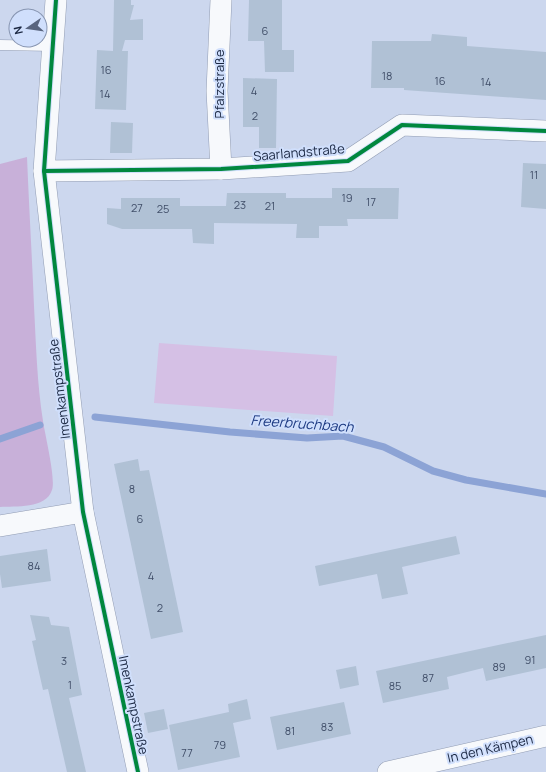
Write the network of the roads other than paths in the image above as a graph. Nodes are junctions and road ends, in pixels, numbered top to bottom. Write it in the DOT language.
graph roads {
  1 [pos="56,0"];
  2 [pos="221,0"];
  3 [pos="0,45"];
  4 [pos="53,46"];
  5 [pos="546,131"];
  6 [pos="221,169"];
  7 [pos="44,171"];
  8 [pos="83,512"];
  9 [pos="0,526"];
  10 [pos="546,736"];
  11 [pos="138,772"];
  12 [pos="388,772"];
  1 -- 4 [label="street, Imenkampstraße"];
  2 -- 6 [label="street, Pfalzstraße"];
  3 -- 4 [label="lane"];
  4 -- 7 [label="street, Imenkampstraße"];
  5 -- 6 [label="street, Saarlandstraße"];
  6 -- 7 [label="street, Saarlandstraße"];
  7 -- 8 [label="street, Imenkampstraße"];
  8 -- 9 [label="street"];
  8 -- 11 [label="street, Imenkampstraße"];
  10 -- 12 [label="street, In den Kämpen"];
}
